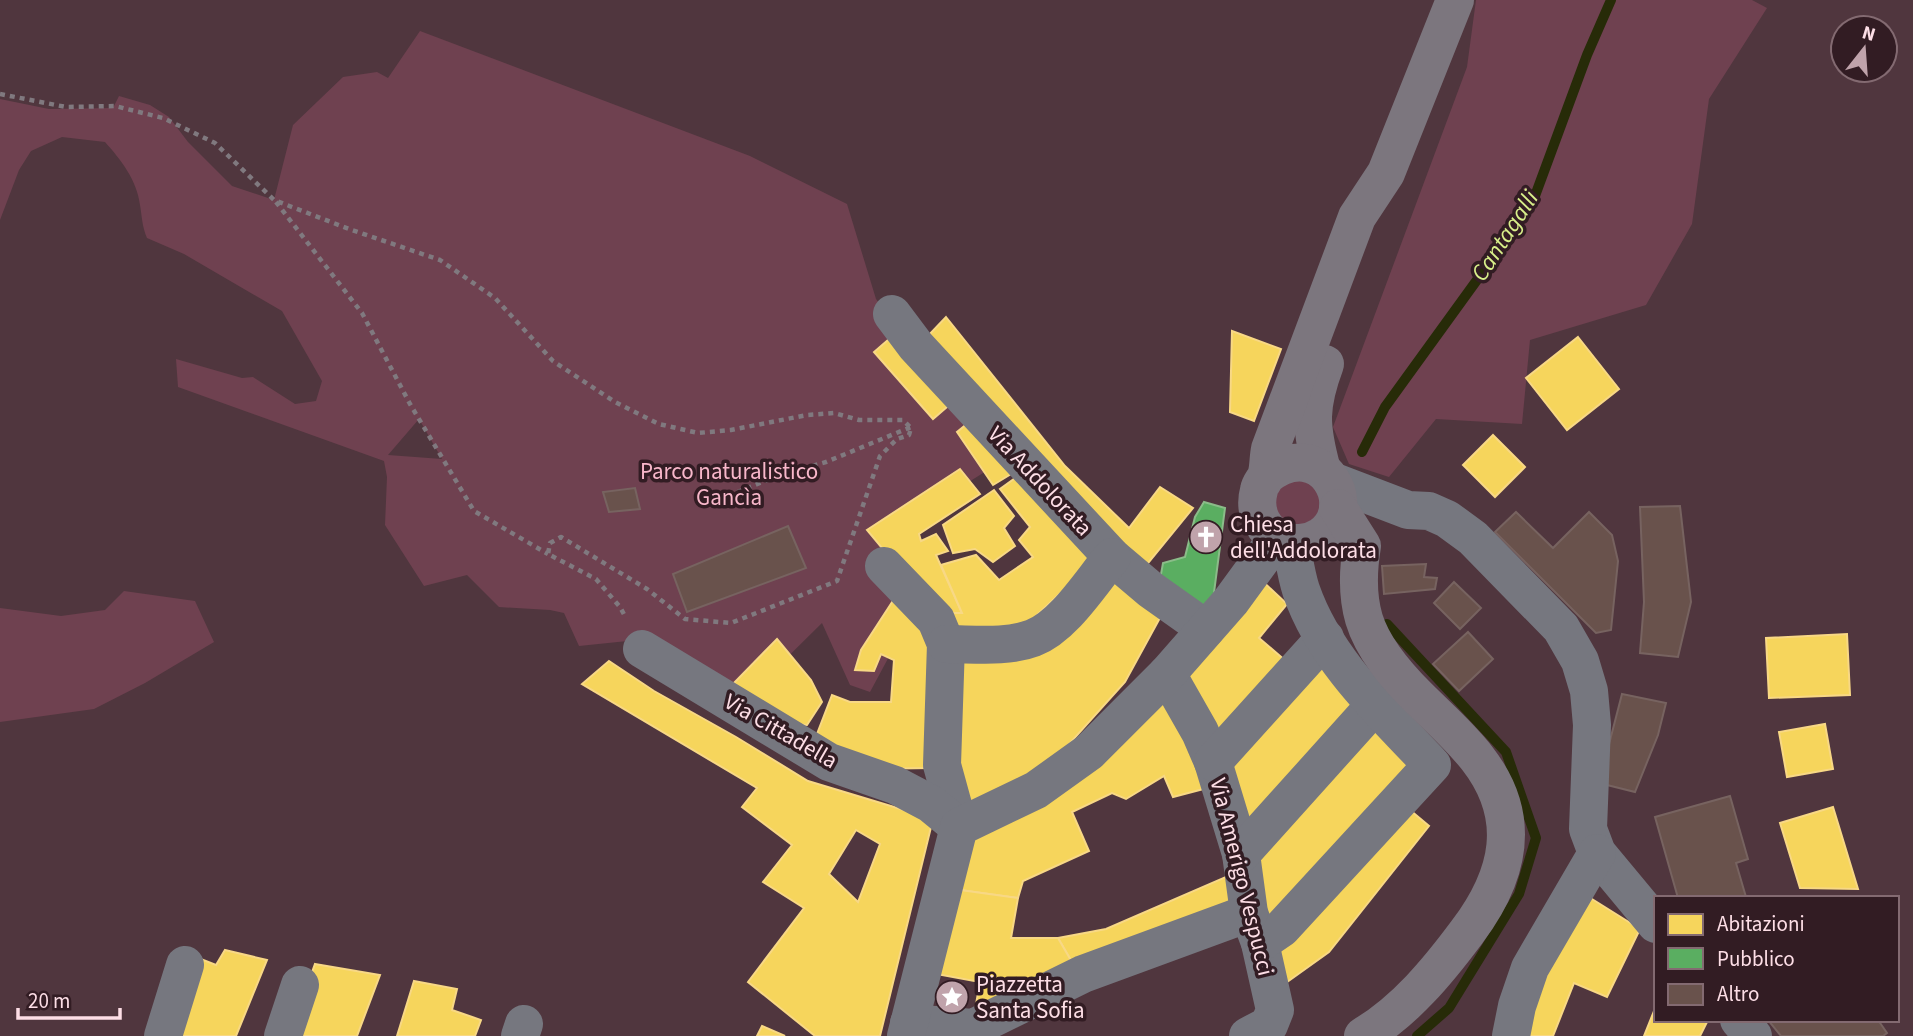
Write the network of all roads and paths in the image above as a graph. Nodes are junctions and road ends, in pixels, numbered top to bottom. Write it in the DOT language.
graph roads {
  1 [pos="1455,0"];
  2 [pos="0,94"];
  3 [pos="1386,173"];
  4 [pos="274,200"];
  5 [pos="892,314"];
  6 [pos="911,427"];
  7 [pos="1266,476"];
  8 [pos="1331,486"];
  9 [pos="728,496"];
  10 [pos="1408,510"];
  11 [pos="1292,541"];
  12 [pos="1362,546"];
  13 [pos="548,554"];
  14 [pos="1112,557"];
  15 [pos="884,566"];
  16 [pos="1360,595"];
  17 [pos="1206,629"];
  18 [pos="1325,638"];
  19 [pos="946,644"];
  20 [pos="642,649"];
  21 [pos="1167,674"];
  22 [pos="1375,705"];
  23 [pos="1213,762"];
  24 [pos="959,827"];
  25 [pos="1597,853"];
  26 [pos="1241,854"];
  27 [pos="1654,922"];
  28 [pos="1255,928"];
  29 [pos="185,965"];
  30 [pos="300,985"];
  31 [pos="1741,1022"];
  32 [pos="908,1029"];
  33 [pos="163,1036"];
  34 [pos="283,1036"];
  35 [pos="1248,1036"];
  36 [pos="1363,1036"];
  37 [pos="1511,1036"];
  38 [pos="1753,1036"];
  1 -- 3 [label="main road"];
  2 -- 4 [label="path"];
  3 -- 7 [label="main road"];
  3 -- 8 [label="main road"];
  4 -- 6 [label="path"];
  4 -- 13 [label="path"];
  5 -- 14 [label="street, Via Addolorata"];
  6 -- 9 [label="path"];
  6 -- 13 [label="path"];
  7 -- 8 [label="main road"];
  7 -- 11 [label="main road"];
  8 -- 10 [label="street"];
  8 -- 11 [label="main road"];
  8 -- 12 [label="main road"];
  10 -- 12 [label="street"];
  10 -- 25 [label="street"];
  11 -- 16 [label="main road"];
  11 -- 17 [label="street"];
  11 -- 18 [label="street"];
  12 -- 16 [label="main road"];
  13 -- 20 [label="path"];
  14 -- 17 [label="street, Via Addolorata"];
  14 -- 19 [label="street"];
  15 -- 19 [label="street"];
  16 -- 36 [label="main road"];
  17 -- 21 [label="street"];
  18 -- 22 [label="street"];
  18 -- 23 [label="street"];
  19 -- 24 [label="street"];
  20 -- 24 [label="street, Via Cittadella"];
  21 -- 23 [label="street, Via Amerigo Vespucci"];
  21 -- 24 [label="street"];
  22 -- 26 [label="street"];
  22 -- 28 [label="street"];
  23 -- 26 [label="street, Via Amerigo Vespucci"];
  24 -- 32 [label="street"];
  25 -- 27 [label="street"];
  25 -- 37 [label="street"];
  26 -- 28 [label="street, Via Amerigo Vespucci"];
  28 -- 32 [label="street"];
  28 -- 35 [label="street, Via Amerigo Vespucci"];
  29 -- 33 [label="street"];
  30 -- 34 [label="street"];
  31 -- 38 [label="street"];
}
